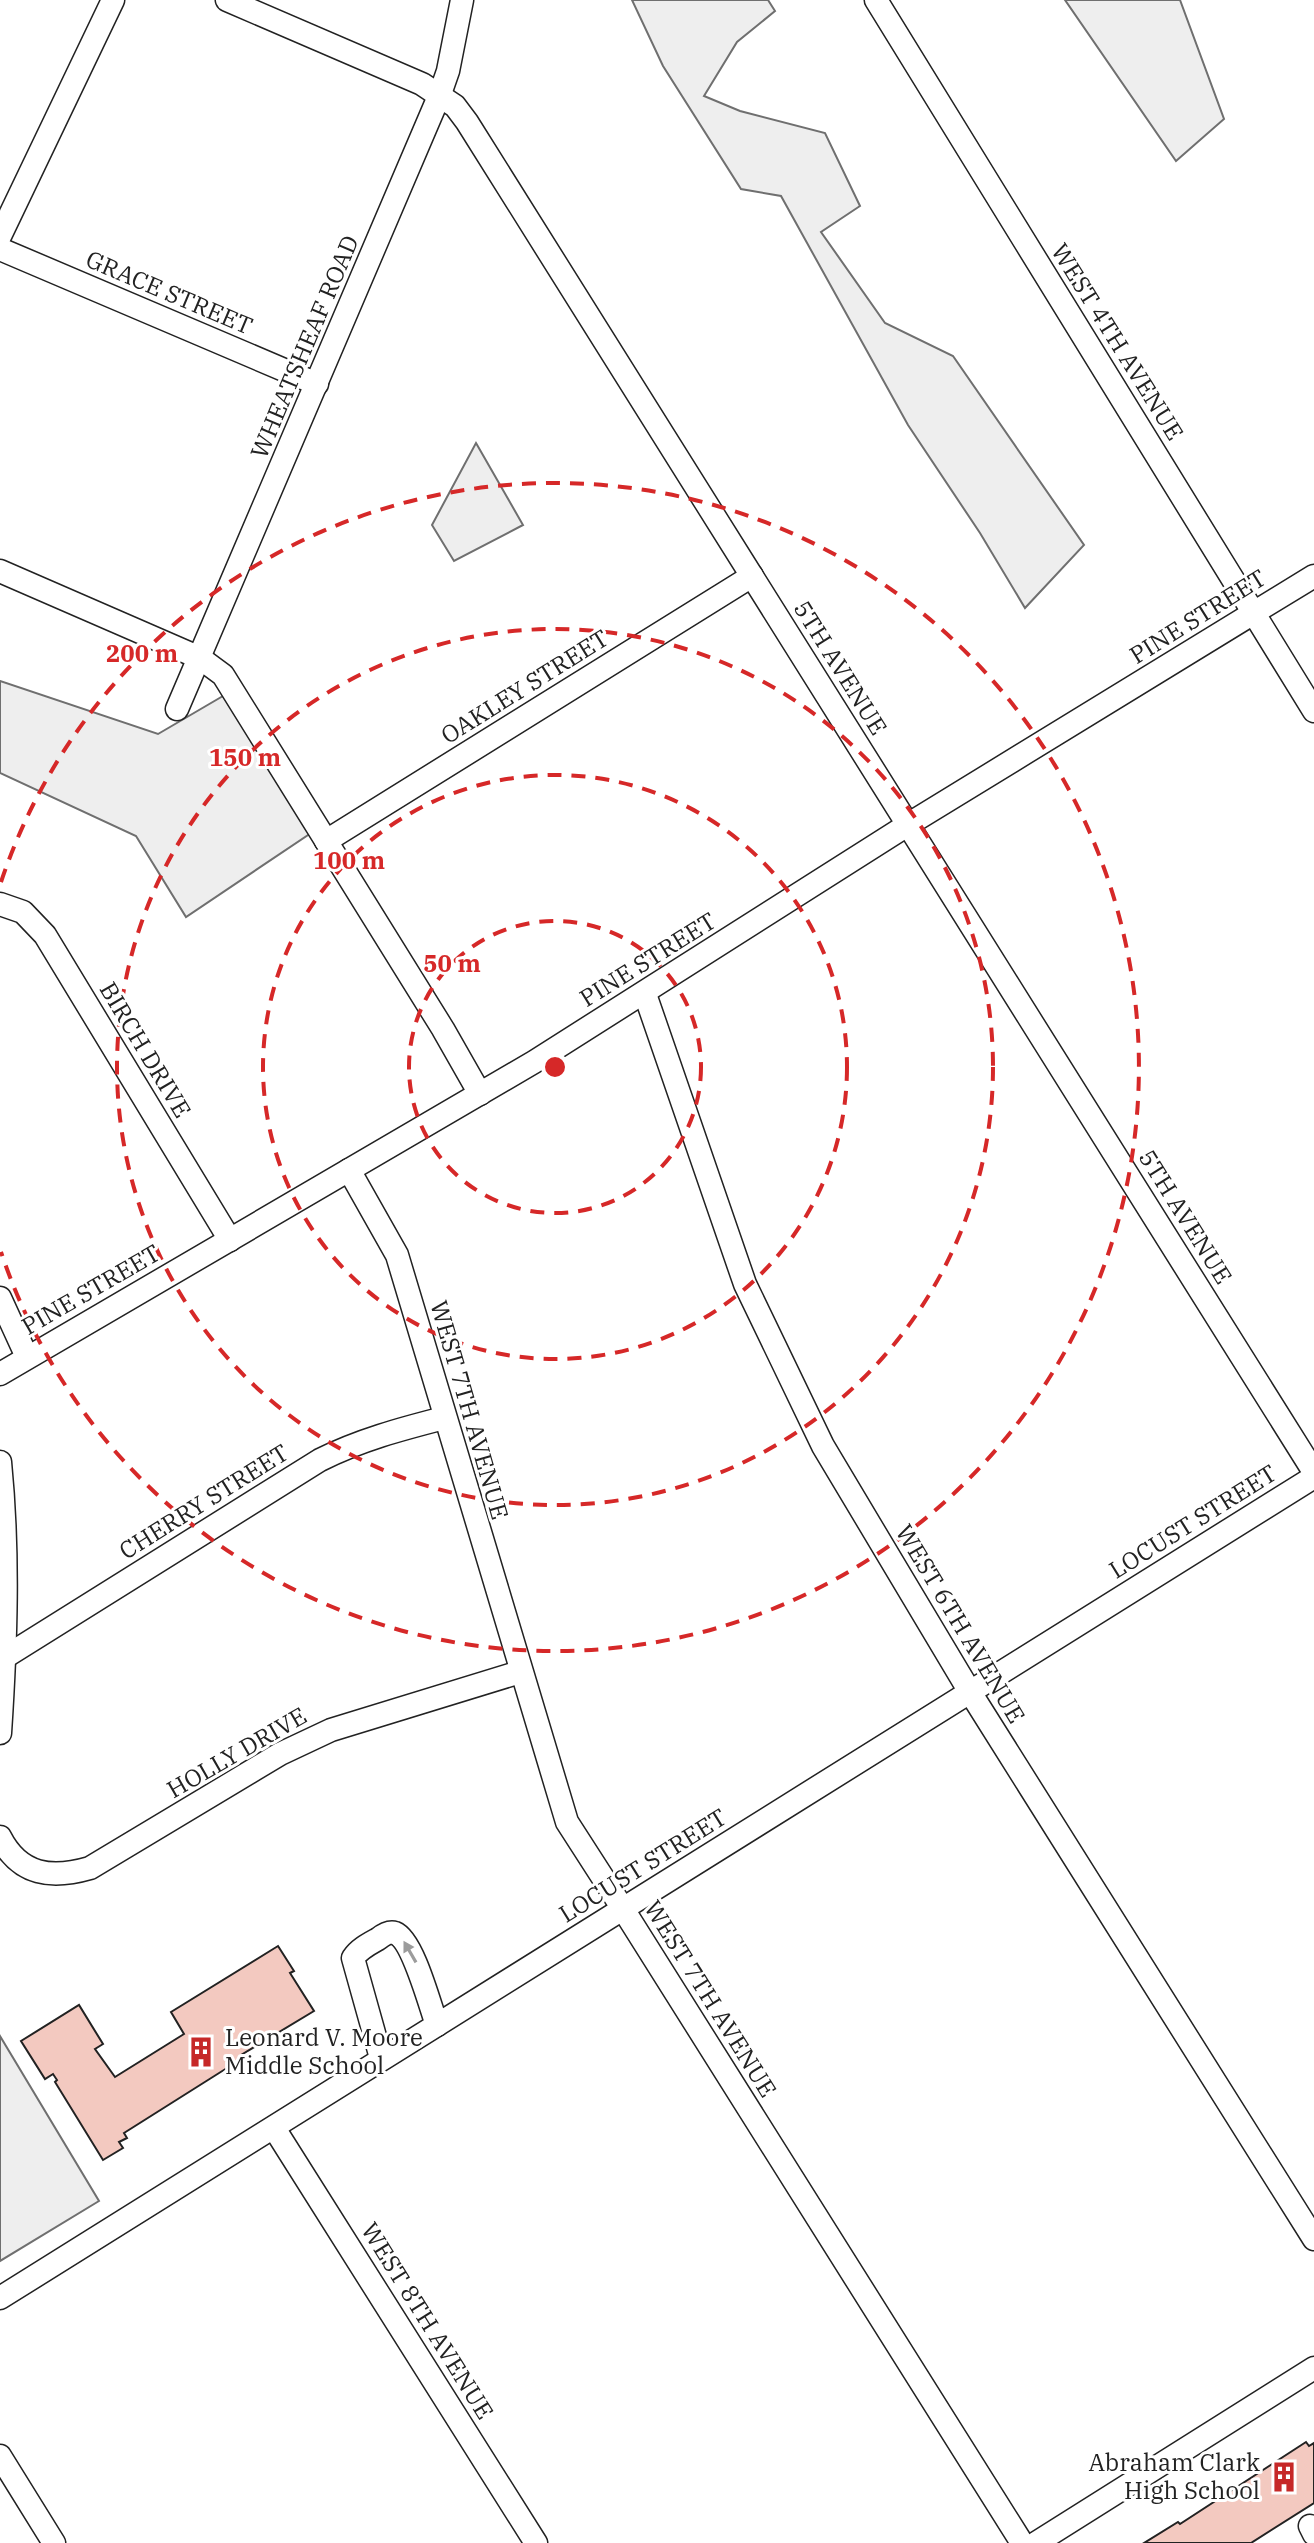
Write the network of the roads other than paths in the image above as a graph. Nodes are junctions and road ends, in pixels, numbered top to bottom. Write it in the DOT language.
graph roads {
  1 [pos="113,0"];
  2 [pos="227,0"];
  3 [pos="462,0"];
  4 [pos="876,0"];
  5 [pos="440,94"];
  6 [pos="0,236"];
  7 [pos="0,249"];
  8 [pos="317,384"];
  9 [pos="0,571"];
  10 [pos="752,576"];
  11 [pos="1314,576"];
  12 [pos="1253,614"];
  13 [pos="200,658"];
  14 [pos="177,709"];
  15 [pos="1314,711"];
  16 [pos="909,824"];
  17 [pos="326,841"];
  18 [pos="0,904"];
  19 [pos="645,994"];
  20 [pos="480,1094"];
  21 [pos="349,1170"];
  22 [pos="230,1240"];
  23 [pos="0,1298"];
  24 [pos="27,1357"];
  25 [pos="0,1374"];
  26 [pos="444,1418"];
  27 [pos="0,1462"];
  28 [pos="1314,1475"];
  29 [pos="5,1657"];
  30 [pos="520,1672"];
  31 [pos="970,1692"];
  32 [pos="0,1733"];
  33 [pos="0,1837"];
  34 [pos="623,1909"];
  35 [pos="437,2025"];
  36 [pos="381,2058"];
  37 [pos="274,2128"];
  38 [pos="1314,2239"];
  39 [pos="0,2298"];
  40 [pos="1314,2368"];
  41 [pos="0,2456"];
  42 [pos="54,2543"];
  43 [pos="536,2543"];
  44 [pos="1022,2543"];
  45 [pos="1036,2543"];
  1 -- 6 [label="street"];
  2 -- 5 [label="street, 5TH AVENUE"];
  3 -- 5 [label="street, WHEATSHEAF ROAD"];
  4 -- 12 [label="street, WEST 4TH AVENUE"];
  5 -- 8 [label="street, WHEATSHEAF ROAD"];
  5 -- 10 [label="street, 5TH AVENUE"];
  7 -- 8 [label="street, GRACE STREET"];
  8 -- 13 [label="street, WHEATSHEAF ROAD"];
  9 -- 13 [label="street"];
  10 -- 16 [label="street, 5TH AVENUE"];
  10 -- 17 [label="street, OAKLEY STREET"];
  11 -- 12 [label="street, PINE STREET"];
  12 -- 15 [label="street, WEST 4TH AVENUE"];
  12 -- 16 [label="street, PINE STREET"];
  13 -- 14 [label="street, WHEATSHEAF ROAD"];
  13 -- 17 [label="street"];
  16 -- 19 [label="street, PINE STREET"];
  16 -- 28 [label="street, 5TH AVENUE"];
  17 -- 20 [label="street"];
  18 -- 22 [label="street, BIRCH DRIVE"];
  19 -- 20 [label="street, PINE STREET"];
  19 -- 31 [label="street, WEST 6TH AVENUE"];
  20 -- 21 [label="street, PINE STREET"];
  21 -- 22 [label="street, PINE STREET"];
  21 -- 26 [label="street, WEST 7TH AVENUE"];
  22 -- 24 [label="street, PINE STREET"];
  23 -- 24 [label="street"];
  24 -- 25 [label="street, PINE STREET"];
  26 -- 29 [label="street, CHERRY STREET"];
  26 -- 30 [label="street, WEST 7TH AVENUE"];
  27 -- 29 [label="street"];
  28 -- 31 [label="street, LOCUST STREET"];
  29 -- 32 [label="street"];
  30 -- 33 [label="street, HOLLY DRIVE"];
  30 -- 34 [label="street, WEST 7TH AVENUE"];
  31 -- 34 [label="street, LOCUST STREET"];
  31 -- 38 [label="street, WEST 6TH AVENUE"];
  34 -- 35 [label="street, LOCUST STREET"];
  34 -- 44 [label="street, WEST 7TH AVENUE"];
  35 -- 36 [label="street, LOCUST STREET"];
  35 -- 36 [label="street, one-way"];
  36 -- 37 [label="street, LOCUST STREET"];
  37 -- 39 [label="street, LOCUST STREET"];
  37 -- 43 [label="street, WEST 8TH AVENUE"];
  40 -- 45 [label="street"];
  41 -- 42 [label="street"];
}
